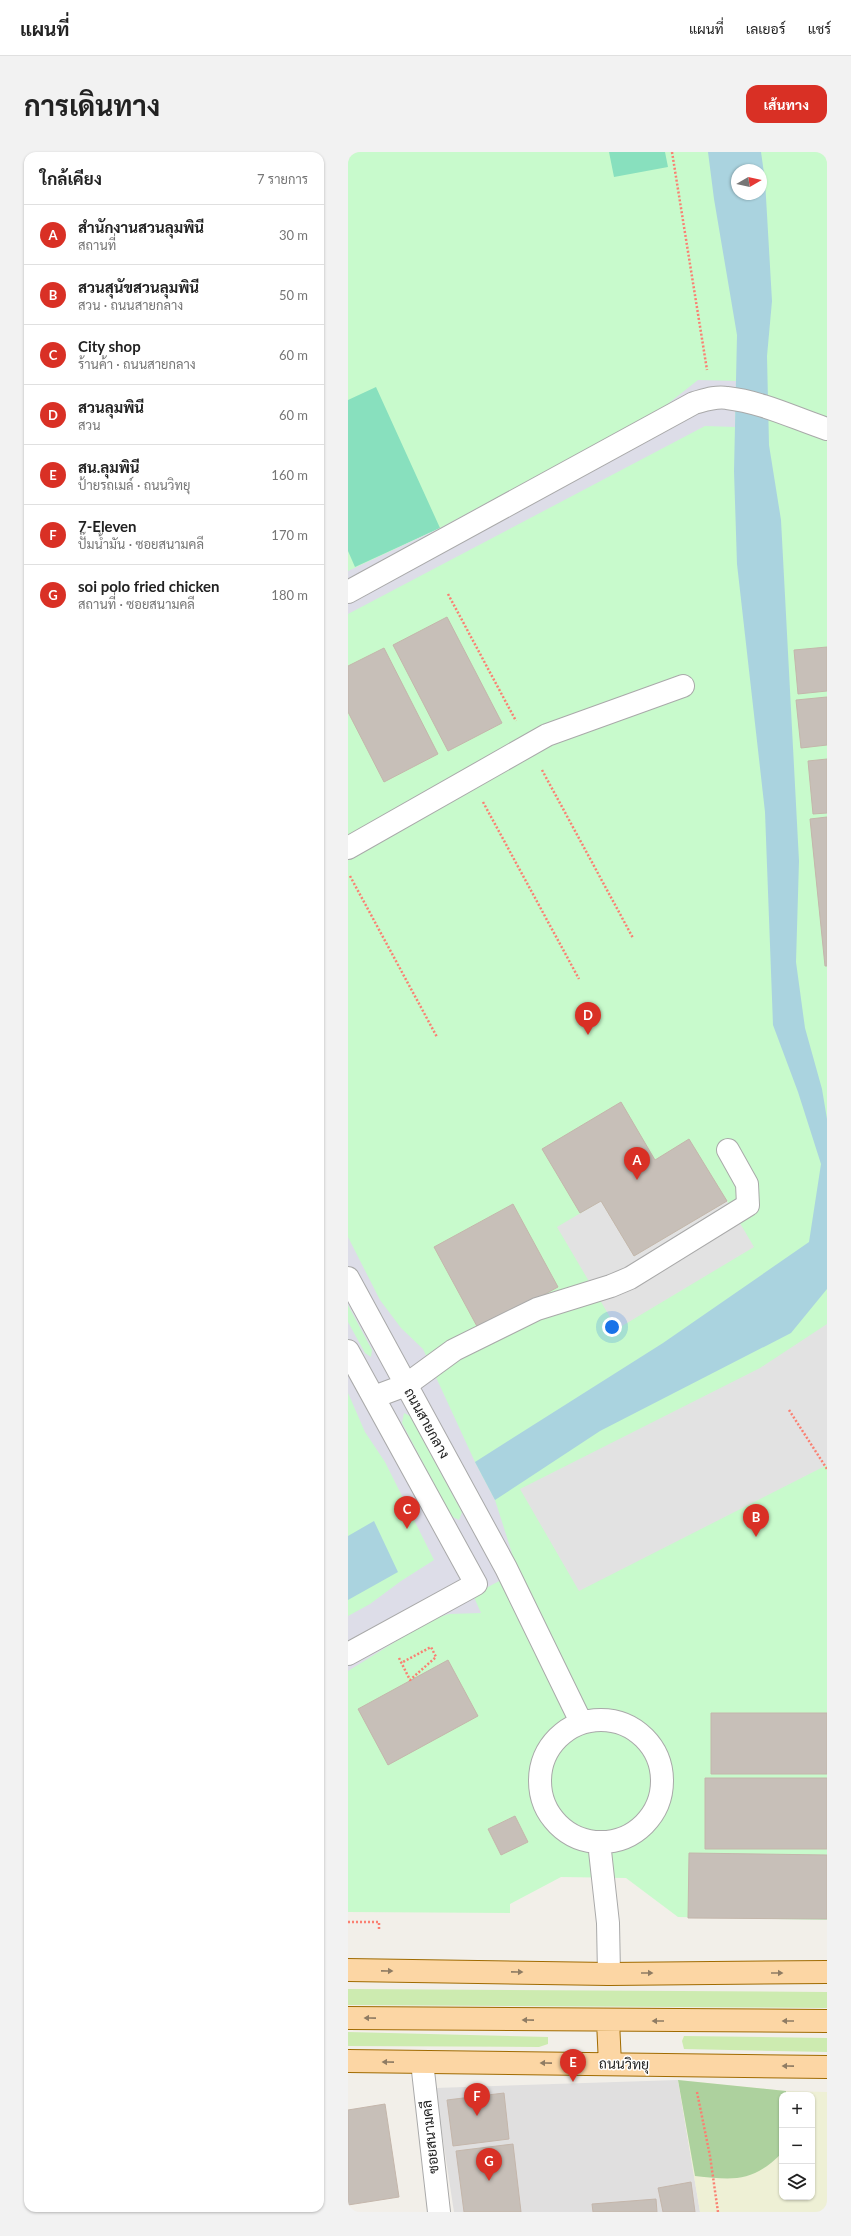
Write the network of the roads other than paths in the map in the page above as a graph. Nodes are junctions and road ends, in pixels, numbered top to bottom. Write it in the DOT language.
graph roads {
  1 [pos="827,429"];
  2 [pos="348,592"];
  3 [pos="683,686"];
  4 [pos="348,848"];
  5 [pos="728,1150"];
  6 [pos="348,1278"];
  7 [pos="348,1351"];
  8 [pos="406,1385"];
  9 [pos="374,1397"];
  10 [pos="348,1654"];
  11 [pos="581,1722"];
  12 [pos="599,1842"];
  13 [pos="348,1970"];
  14 [pos="827,1972"];
  15 [pos="609,1974"];
  16 [pos="348,2018"];
  17 [pos="608,2021"];
  18 [pos="827,2021"];
  19 [pos="348,2061"];
  20 [pos="422,2062"];
  21 [pos="610,2064"];
  22 [pos="827,2067"];
  23 [pos="439,2212"];
  1 -- 2 [label="street"];
  3 -- 4 [label="street"];
  5 -- 8 [label="street"];
  6 -- 8 [label="street, ถนนสายกลาง"];
  7 -- 9 [label="street"];
  8 -- 9 [label="street"];
  8 -- 11 [label="street, ถนนสายกลาง"];
  9 -- 10 [label="street"];
  11 -- 12 [label="street"];
  11 -- 12 [label="street"];
  12 -- 15 [label="street"];
  13 -- 15 [label="main road, one-way"];
  15 -- 14 [label="main road, one-way"];
  17 -- 16 [label="main road, one-way"];
  18 -- 17 [label="main road, one-way"];
  17 -- 21 [label="main road"];
  20 -- 19 [label="main road, ถนนวิทยุ, one-way"];
  21 -- 20 [label="main road, ถนนวิทยุ, one-way"];
  20 -- 23 [label="street, ซอยสนามคลี"];
  22 -- 21 [label="main road, ถนนวิทยุ, one-way"];
}
